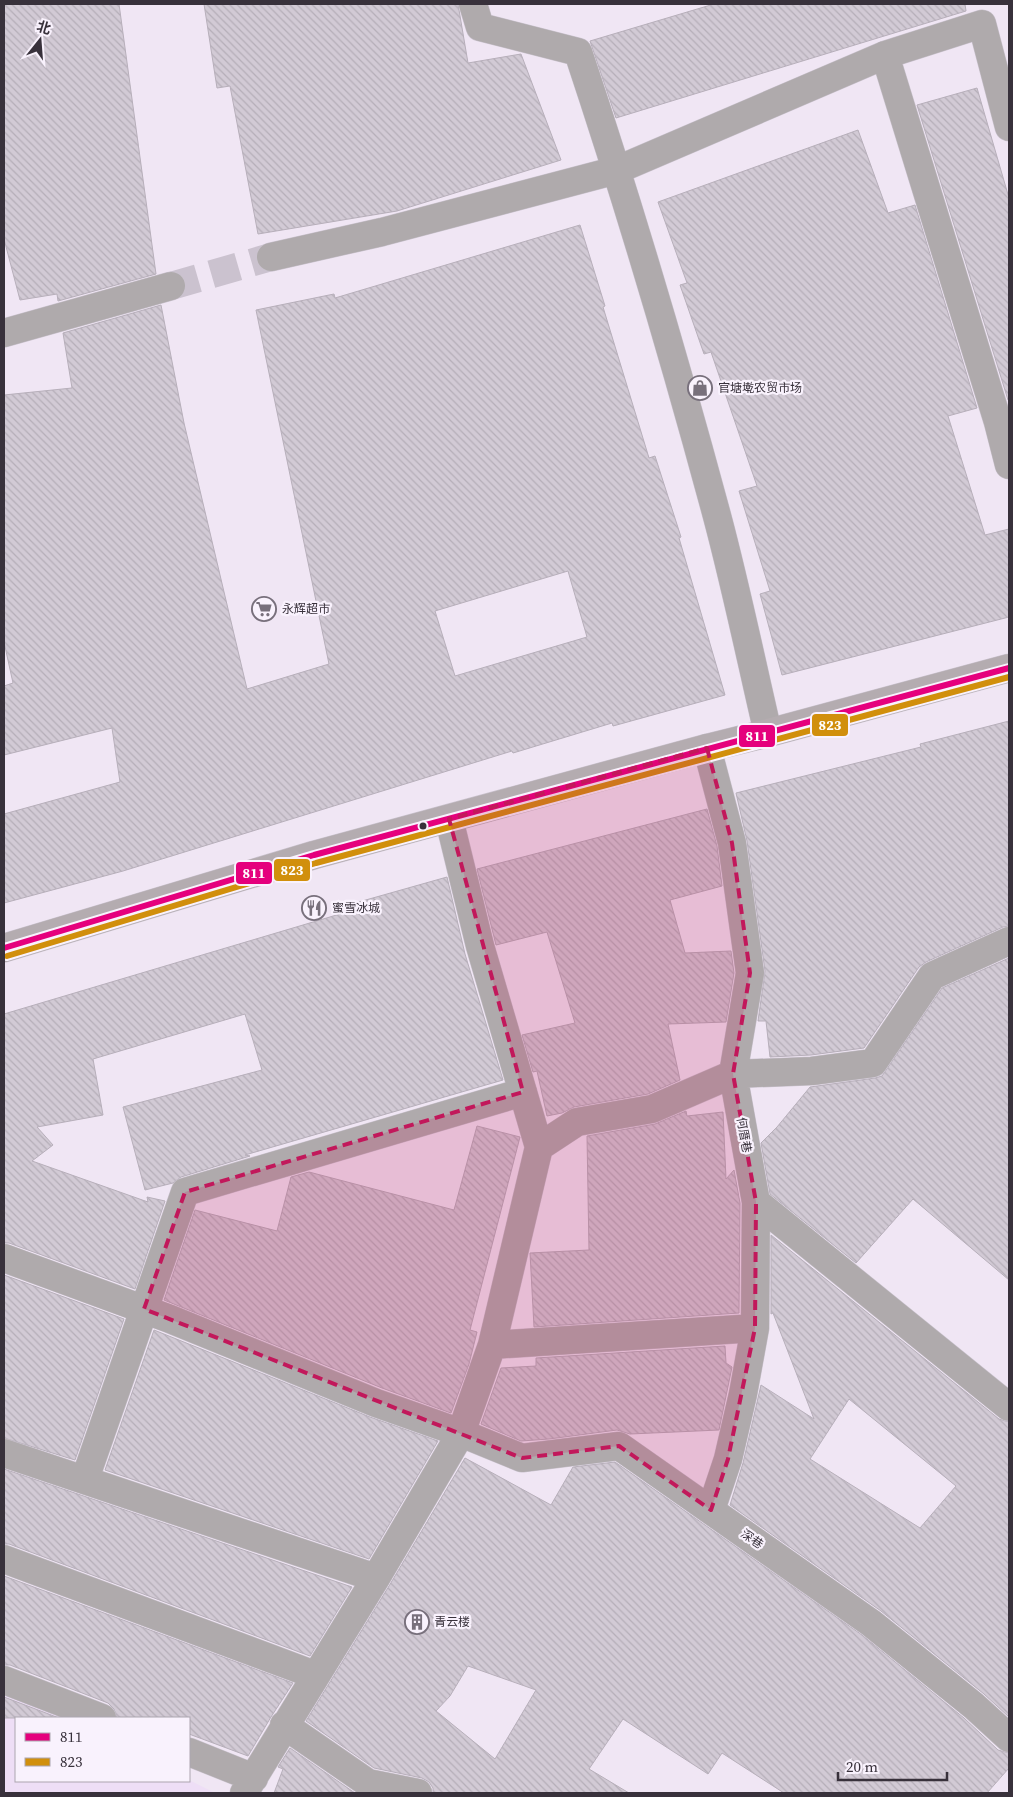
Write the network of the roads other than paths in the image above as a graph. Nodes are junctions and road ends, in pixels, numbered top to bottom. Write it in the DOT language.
graph roads {
  1 [pos="473,4"];
  2 [pos="885,55"];
  3 [pos="1009,127"];
  4 [pos="617,170"];
  5 [pos="271,257"];
  6 [pos="171,286"];
  7 [pos="4,333"];
  8 [pos="1009,465"];
  9 [pos="1009,668"];
  10 [pos="768,733"];
  11 [pos="707,748"];
  12 [pos="449,819"];
  13 [pos="1009,941"];
  14 [pos="4,948"];
  15 [pos="733,1074"];
  16 [pos="523,1092"];
  17 [pos="539,1147"];
  18 [pos="756,1202"];
  19 [pos="4,1258"];
  20 [pos="144,1309"];
  21 [pos="755,1328"];
  22 [pos="492,1345"];
  23 [pos="1009,1407"];
  24 [pos="461,1433"];
  25 [pos="4,1452"];
  26 [pos="85,1479"];
  27 [pos="711,1510"];
  28 [pos="4,1559"];
  29 [pos="376,1578"];
  30 [pos="315,1675"];
  31 [pos="4,1680"];
  32 [pos="99,1717"];
  33 [pos="284,1725"];
  34 [pos="1009,1738"];
  35 [pos="190,1753"];
  36 [pos="249,1785"];
  37 [pos="418,1793"];
  1 -- 4 [label="street"];
  2 -- 3 [label="street"];
  2 -- 4 [label="street"];
  2 -- 8 [label="street"];
  4 -- 5 [label="street"];
  4 -- 10 [label="street"];
  6 -- 7 [label="street"];
  9 -- 10 [label="main road"];
  10 -- 11 [label="main road"];
  11 -- 12 [label="main road"];
  11 -- 15 [label="street, 何厝巷"];
  12 -- 14 [label="main road"];
  12 -- 16 [label="street"];
  13 -- 15 [label="street"];
  15 -- 17 [label="street"];
  15 -- 18 [label="street, 何厝巷"];
  16 -- 17 [label="street"];
  16 -- 20 [label="street"];
  17 -- 22 [label="street"];
  18 -- 21 [label="street, 何厝巷"];
  18 -- 23 [label="street"];
  19 -- 20 [label="street, 深巷"];
  20 -- 24 [label="street, 深巷"];
  20 -- 26 [label="street"];
  21 -- 22 [label="street"];
  21 -- 27 [label="street, 何厝巷"];
  22 -- 24 [label="street"];
  24 -- 27 [label="street, 深巷"];
  24 -- 29 [label="street"];
  25 -- 26 [label="street"];
  26 -- 29 [label="street"];
  27 -- 34 [label="street, 深巷"];
  28 -- 30 [label="street"];
  29 -- 30 [label="street"];
  30 -- 33 [label="street"];
  31 -- 32 [label="street"];
  33 -- 36 [label="street"];
  33 -- 37 [label="street"];
  35 -- 36 [label="street"];
}
